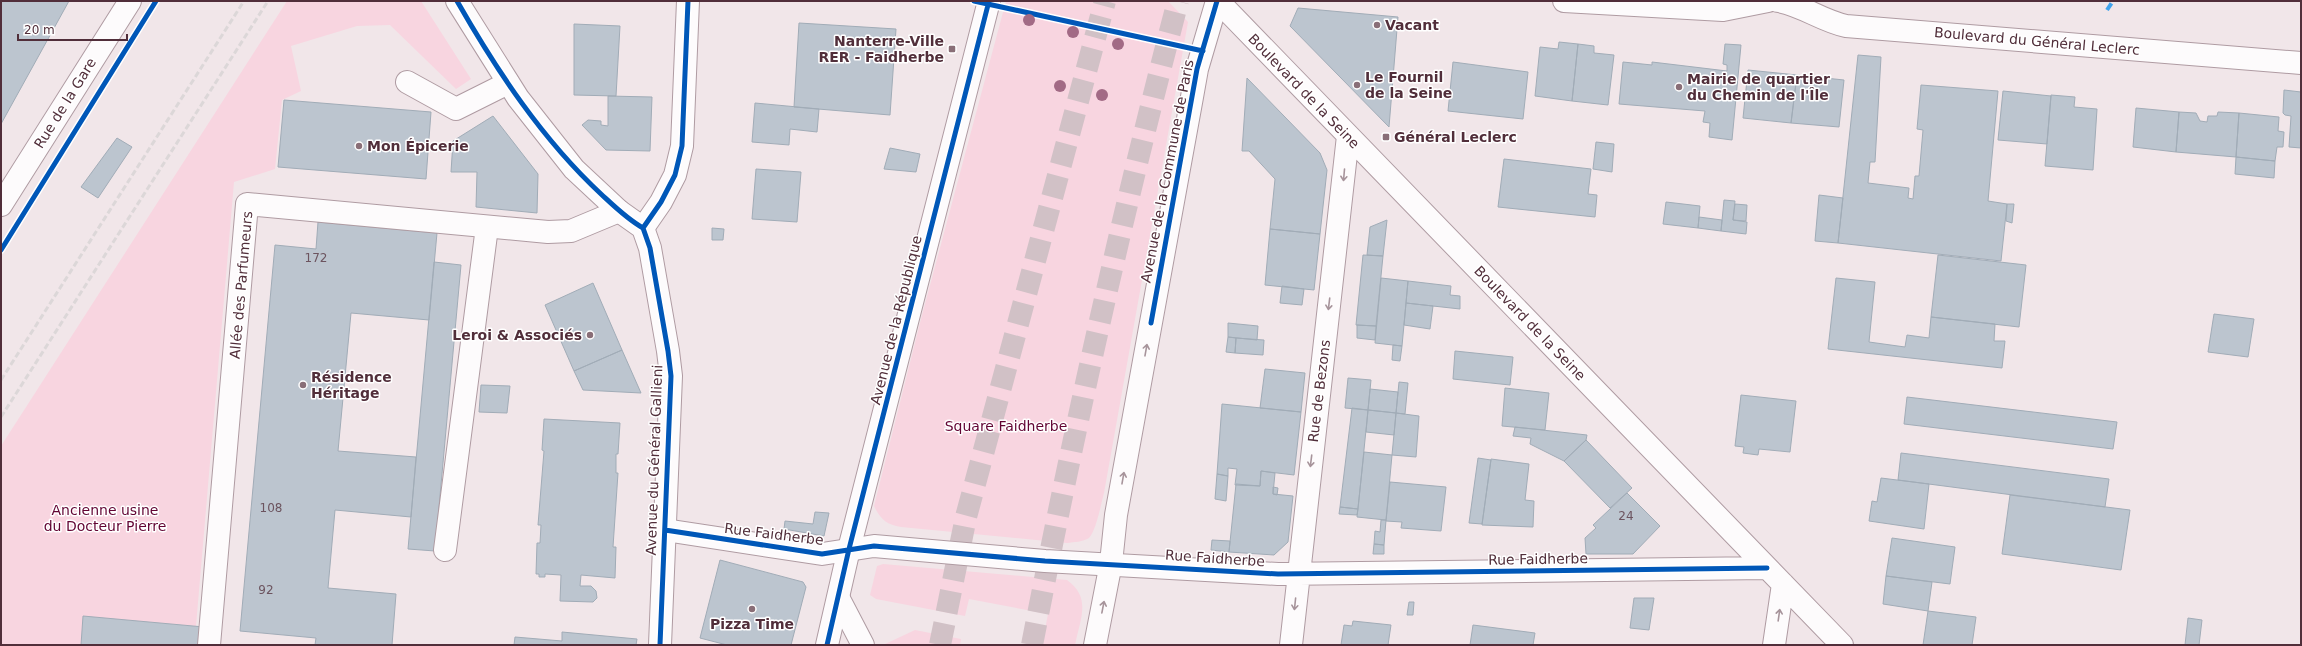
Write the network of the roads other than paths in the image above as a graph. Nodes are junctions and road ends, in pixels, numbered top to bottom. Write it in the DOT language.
graph roads {
  1 [pos="130,1"];
  2 [pos="457,1"];
  3 [pos="688,1"];
  4 [pos="989,1"];
  5 [pos="1218,1"];
  6 [pos="1564,1"];
  7 [pos="1768,1"];
  8 [pos="1778,1"];
  9 [pos="1605,3"];
  10 [pos="2301,63"];
  11 [pos="407,82"];
  12 [pos="508,83"];
  13 [pos="1348,136"];
  14 [pos="1,205"];
  15 [pos="619,211"];
  16 [pos="487,227"];
  17 [pos="643,228"];
  18 [pos="665,530"];
  19 [pos="849,549"];
  20 [pos="445,550"];
  21 [pos="1112,563"];
  22 [pos="1767,568"];
  23 [pos="1298,574"];
  24 [pos="1783,584"];
  25 [pos="839,598"];
  26 [pos="209,645"];
  27 [pos="660,645"];
  28 [pos="827,645"];
  29 [pos="863,645"];
  30 [pos="1095,645"];
  31 [pos="1291,645"];
  32 [pos="1774,645"];
  33 [pos="1842,645"];
  1 -- 14 [label="street, Rue de la Gare"];
  2 -- 12 [label="street"];
  3 -- 17 [label="street"];
  4 -- 19 [label="street, Avenue de la République"];
  5 -- 13 [label="street, Boulevard de la Seine"];
  21 -- 5 [label="street, Avenue de la Commune de Paris, one-way"];
  6 -- 9 [label="street"];
  7 -- 9 [label="street"];
  8 -- 10 [label="street, Boulevard du Général Leclerc"];
  11 -- 12 [label="street"];
  12 -- 15 [label="street"];
  13 -- 22 [label="street, Boulevard de la Seine"];
  13 -- 23 [label="street, Rue de Bezons, one-way"];
  15 -- 16 [label="street, Allée des Parfumeurs"];
  15 -- 17 [label="street"];
  16 -- 20 [label="street"];
  16 -- 26 [label="street, Allée des Parfumeurs"];
  17 -- 18 [label="street, Avenue du Général Gallieni"];
  18 -- 19 [label="street, Rue Faidherbe"];
  18 -- 27 [label="street, Avenue du Général Gallieni"];
  19 -- 21 [label="street, Rue Faidherbe"];
  19 -- 25 [label="street, Avenue de la République"];
  21 -- 23 [label="street, Rue Faidherbe"];
  30 -- 21 [label="street, Avenue de la Commune de Paris, one-way"];
  22 -- 23 [label="street, Rue Faidherbe"];
  22 -- 24 [label="street, Boulevard de la Seine"];
  23 -- 31 [label="street, Rue de Bezons, one-way"];
  32 -- 24 [label="street, one-way"];
  24 -- 33 [label="street, Boulevard de la Seine"];
  25 -- 28 [label="street, Avenue de la République"];
  25 -- 29 [label="street"];
}
